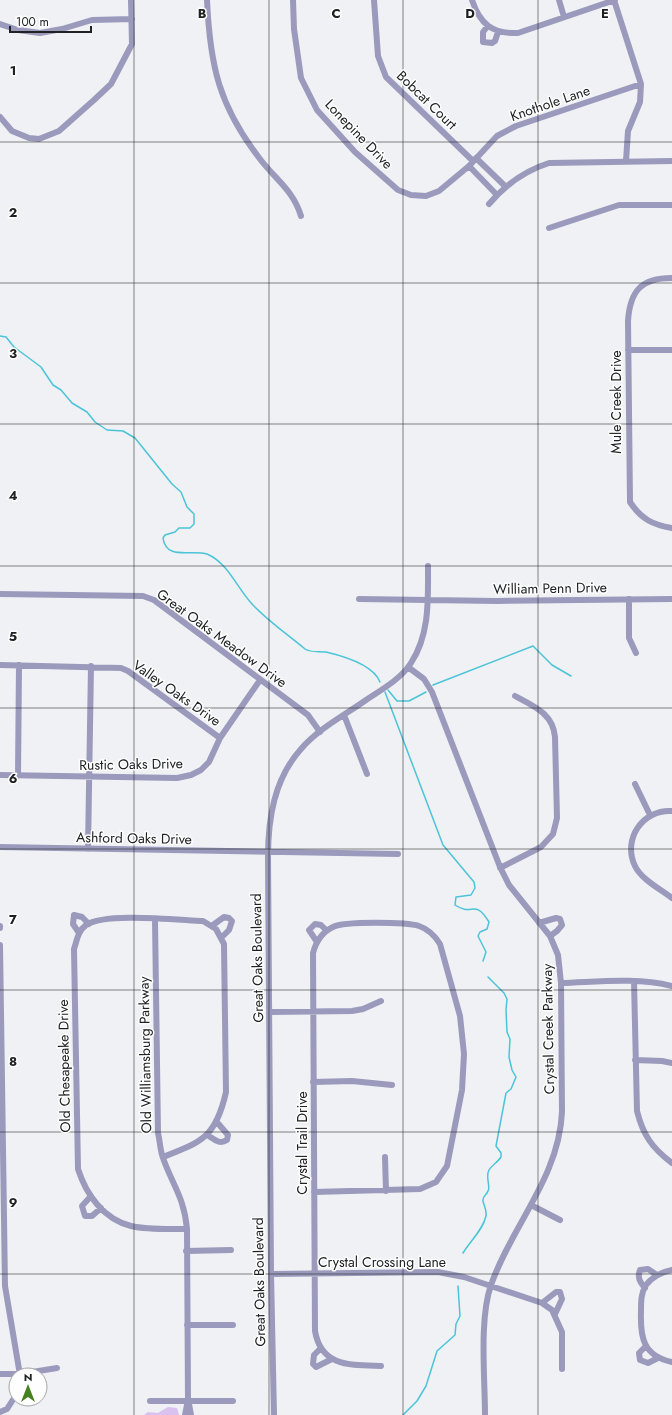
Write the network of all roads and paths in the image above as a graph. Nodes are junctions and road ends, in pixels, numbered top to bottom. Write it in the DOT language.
graph roads {
  1 [pos="131,0"];
  2 [pos="207,0"];
  3 [pos="292,0"];
  4 [pos="374,0"];
  5 [pos="472,0"];
  6 [pos="559,0"];
  7 [pos="615,0"];
  8 [pos="564,17"];
  9 [pos="132,19"];
  10 [pos="0,24"];
  11 [pos="487,27"];
  12 [pos="498,32"];
  13 [pos="640,84"];
  14 [pos="0,117"];
  15 [pos="626,161"];
  16 [pos="672,161"];
  17 [pos="473,162"];
  18 [pos="506,187"];
  19 [pos="497,195"];
  20 [pos="489,204"];
  21 [pos="672,205"];
  22 [pos="301,216"];
  23 [pos="549,228"];
  24 [pos="672,278"];
  25 [pos="628,350"];
  26 [pos="672,350"];
  27 [pos="672,528"];
  28 [pos="428,566"];
  29 [pos="0,594"];
  30 [pos="359,599"];
  31 [pos="629,599"];
  32 [pos="672,599"];
  33 [pos="428,600"];
  34 [pos="636,653"];
  35 [pos="0,665"];
  36 [pos="19,665"];
  37 [pos="91,666"];
  38 [pos="408,667"];
  39 [pos="260,680"];
  40 [pos="515,696"];
  41 [pos="344,715"];
  42 [pos="320,732"];
  43 [pos="220,738"];
  44 [pos="367,774"];
  45 [pos="0,775"];
  46 [pos="18,776"];
  47 [pos="90,777"];
  48 [pos="635,784"];
  49 [pos="672,812"];
  50 [pos="650,815"];
  51 [pos="0,847"];
  52 [pos="88,849"];
  53 [pos="268,852"];
  54 [pos="398,854"];
  55 [pos="500,868"];
  56 [pos="672,898"];
  57 [pos="155,920"];
  58 [pos="539,923"];
  59 [pos="89,924"];
  60 [pos="213,925"];
  61 [pos="326,930"];
  62 [pos="79,933"];
  63 [pos="550,936"];
  64 [pos="221,938"];
  65 [pos="317,942"];
  66 [pos="0,945"];
  67 [pos="634,981"];
  68 [pos="560,983"];
  69 [pos="672,986"];
  70 [pos="381,1001"];
  71 [pos="270,1012"];
  72 [pos="312,1012"];
  73 [pos="635,1060"];
  74 [pos="672,1063"];
  75 [pos="313,1082"];
  76 [pos="392,1085"];
  77 [pos="216,1121"];
  78 [pos="207,1135"];
  79 [pos="385,1157"];
  80 [pos="163,1158"];
  81 [pos="672,1163"];
  82 [pos="2,1168"];
  83 [pos="386,1191"];
  84 [pos="314,1192"];
  85 [pos="90,1196"];
  86 [pos="530,1206"];
  87 [pos="101,1208"];
  88 [pos="560,1220"];
  89 [pos="187,1230"];
  90 [pos="231,1250"];
  91 [pos="186,1251"];
  92 [pos="672,1270"];
  93 [pos="315,1273"];
  94 [pos="271,1274"];
  95 [pos="657,1275"];
  96 [pos="491,1286"];
  97 [pos="645,1288"];
  98 [pos="542,1303"];
  99 [pos="555,1314"];
  100 [pos="187,1325"];
  101 [pos="233,1325"];
  102 [pos="646,1346"];
  103 [pos="321,1348"];
  104 [pos="658,1358"];
  105 [pos="332,1359"];
  106 [pos="672,1362"];
  107 [pos="381,1366"];
  108 [pos="19,1367"];
  109 [pos="57,1368"];
  110 [pos="48,1369"];
  111 [pos="562,1369"];
  112 [pos="188,1400"];
  113 [pos="150,1401"];
  114 [pos="233,1401"];
  115 [pos="185,1415"];
  116 [pos="191,1415"];
  117 [pos="274,1415"];
  118 [pos="485,1415"];
  1 -- 9 [label="street"];
  2 -- 22 [label="street"];
  3 -- 17 [label="street, Lonepine Drive"];
  4 -- 17 [label="street, Bobcat Court"];
  5 -- 11 [label="street"];
  6 -- 8 [label="street"];
  7 -- 8 [label="street"];
  7 -- 13 [label="street"];
  8 -- 12 [label="street"];
  9 -- 10 [label="street"];
  9 -- 14 [label="street"];
  11 -- 12 [label="street"];
  11 -- 12 [label="street"];
  13 -- 15 [label="street"];
  13 -- 17 [label="street, Knothole Lane"];
  15 -- 16 [label="street"];
  15 -- 18 [label="street"];
  17 -- 18 [label="street, Bobcat Court"];
  17 -- 19 [label="street, Bobcat Court"];
  18 -- 19 [label="street"];
  19 -- 20 [label="street"];
  21 -- 23 [label="street"];
  24 -- 25 [label="street, Mule Creek Drive"];
  25 -- 26 [label="street"];
  25 -- 27 [label="street, Mule Creek Drive"];
  28 -- 33 [label="street, Great Oaks Boulevard"];
  29 -- 39 [label="street, Great Oaks Meadow Drive"];
  30 -- 33 [label="street, William Penn Drive"];
  31 -- 32 [label="street, William Penn Drive"];
  31 -- 33 [label="street, William Penn Drive"];
  31 -- 34 [label="street"];
  33 -- 38 [label="street, Great Oaks Boulevard"];
  35 -- 36 [label="street, Valley Oaks Drive"];
  36 -- 37 [label="street, Valley Oaks Drive"];
  36 -- 46 [label="street"];
  37 -- 43 [label="street, Valley Oaks Drive"];
  37 -- 47 [label="street"];
  38 -- 41 [label="street, Great Oaks Boulevard"];
  38 -- 55 [label="street, Crystal Creek Parkway"];
  39 -- 42 [label="street, Great Oaks Meadow Drive"];
  39 -- 43 [label="street, Rustic Oaks Drive"];
  40 -- 55 [label="street"];
  41 -- 42 [label="street, Great Oaks Boulevard"];
  41 -- 44 [label="street"];
  42 -- 53 [label="street, Great Oaks Boulevard"];
  43 -- 47 [label="street, Rustic Oaks Drive"];
  45 -- 46 [label="street, Rustic Oaks Drive"];
  46 -- 47 [label="street, Rustic Oaks Drive"];
  47 -- 52 [label="street"];
  48 -- 50 [label="street"];
  49 -- 50 [label="street"];
  50 -- 56 [label="street"];
  51 -- 52 [label="street, Ashford Oaks Drive"];
  52 -- 53 [label="street, Ashford Oaks Drive"];
  53 -- 54 [label="street, Ashford Oaks Drive"];
  53 -- 71 [label="street, Great Oaks Boulevard"];
  55 -- 58 [label="street, Crystal Creek Parkway"];
  57 -- 59 [label="street"];
  57 -- 60 [label="street"];
  57 -- 80 [label="street, Old Williamsburg Parkway"];
  58 -- 63 [label="street, Crystal Creek Parkway"];
  58 -- 63 [label="street"];
  59 -- 62 [label="street"];
  59 -- 62 [label="street, Old Chesapeake Drive"];
  60 -- 64 [label="street"];
  60 -- 64 [label="street"];
  61 -- 65 [label="street"];
  61 -- 65 [label="street"];
  61 -- 83 [label="street"];
  62 -- 85 [label="street, Old Chesapeake Drive"];
  63 -- 68 [label="street, Crystal Creek Parkway"];
  64 -- 77 [label="street"];
  65 -- 72 [label="street, Crystal Trail Drive"];
  66 -- 82 [label="street"];
  67 -- 68 [label="street"];
  67 -- 69 [label="street"];
  67 -- 73 [label="street"];
  68 -- 86 [label="street, Crystal Creek Parkway"];
  70 -- 72 [label="street"];
  71 -- 72 [label="street"];
  71 -- 94 [label="street, Great Oaks Boulevard"];
  72 -- 75 [label="street, Crystal Trail Drive"];
  73 -- 74 [label="street"];
  73 -- 81 [label="street"];
  75 -- 76 [label="street"];
  75 -- 84 [label="street, Crystal Trail Drive"];
  77 -- 78 [label="street"];
  77 -- 78 [label="street"];
  78 -- 80 [label="street"];
  79 -- 83 [label="street"];
  80 -- 89 [label="street, Old Williamsburg Parkway"];
  82 -- 108 [label="street"];
  83 -- 84 [label="street"];
  84 -- 93 [label="street, Crystal Trail Drive"];
  85 -- 87 [label="street, Old Chesapeake Drive"];
  85 -- 87 [label="street"];
  86 -- 88 [label="street"];
  86 -- 96 [label="street, Crystal Creek Parkway"];
  87 -- 89 [label="street, Old Chesapeake Drive"];
  89 -- 91 [label="street, Old Williamsburg Parkway"];
  90 -- 91 [label="street"];
  91 -- 100 [label="street, Old Williamsburg Parkway"];
  92 -- 95 [label="street"];
  93 -- 94 [label="street, Crystal Crossing Lane"];
  93 -- 96 [label="street, Crystal Crossing Lane"];
  93 -- 103 [label="street, Crystal Trail Drive"];
  94 -- 117 [label="street, Great Oaks Boulevard"];
  95 -- 97 [label="street"];
  95 -- 97 [label="street"];
  96 -- 98 [label="street, Crystal Crossing Lane"];
  96 -- 118 [label="street, Crystal Creek Parkway"];
  97 -- 102 [label="street"];
  98 -- 99 [label="street"];
  98 -- 99 [label="street"];
  99 -- 111 [label="street"];
  100 -- 101 [label="street"];
  100 -- 112 [label="street, Old Williamsburg Parkway"];
  102 -- 104 [label="street"];
  102 -- 104 [label="street"];
  103 -- 105 [label="street"];
  103 -- 105 [label="street"];
  104 -- 106 [label="street"];
  105 -- 107 [label="street"];
  109 -- 110 [label="street"];
  112 -- 113 [label="street"];
  112 -- 114 [label="street"];
  112 -- 115 [label="street, Old Williamsburg Parkway"];
  112 -- 116 [label="street, Old Williamsburg Parkway"];
}
